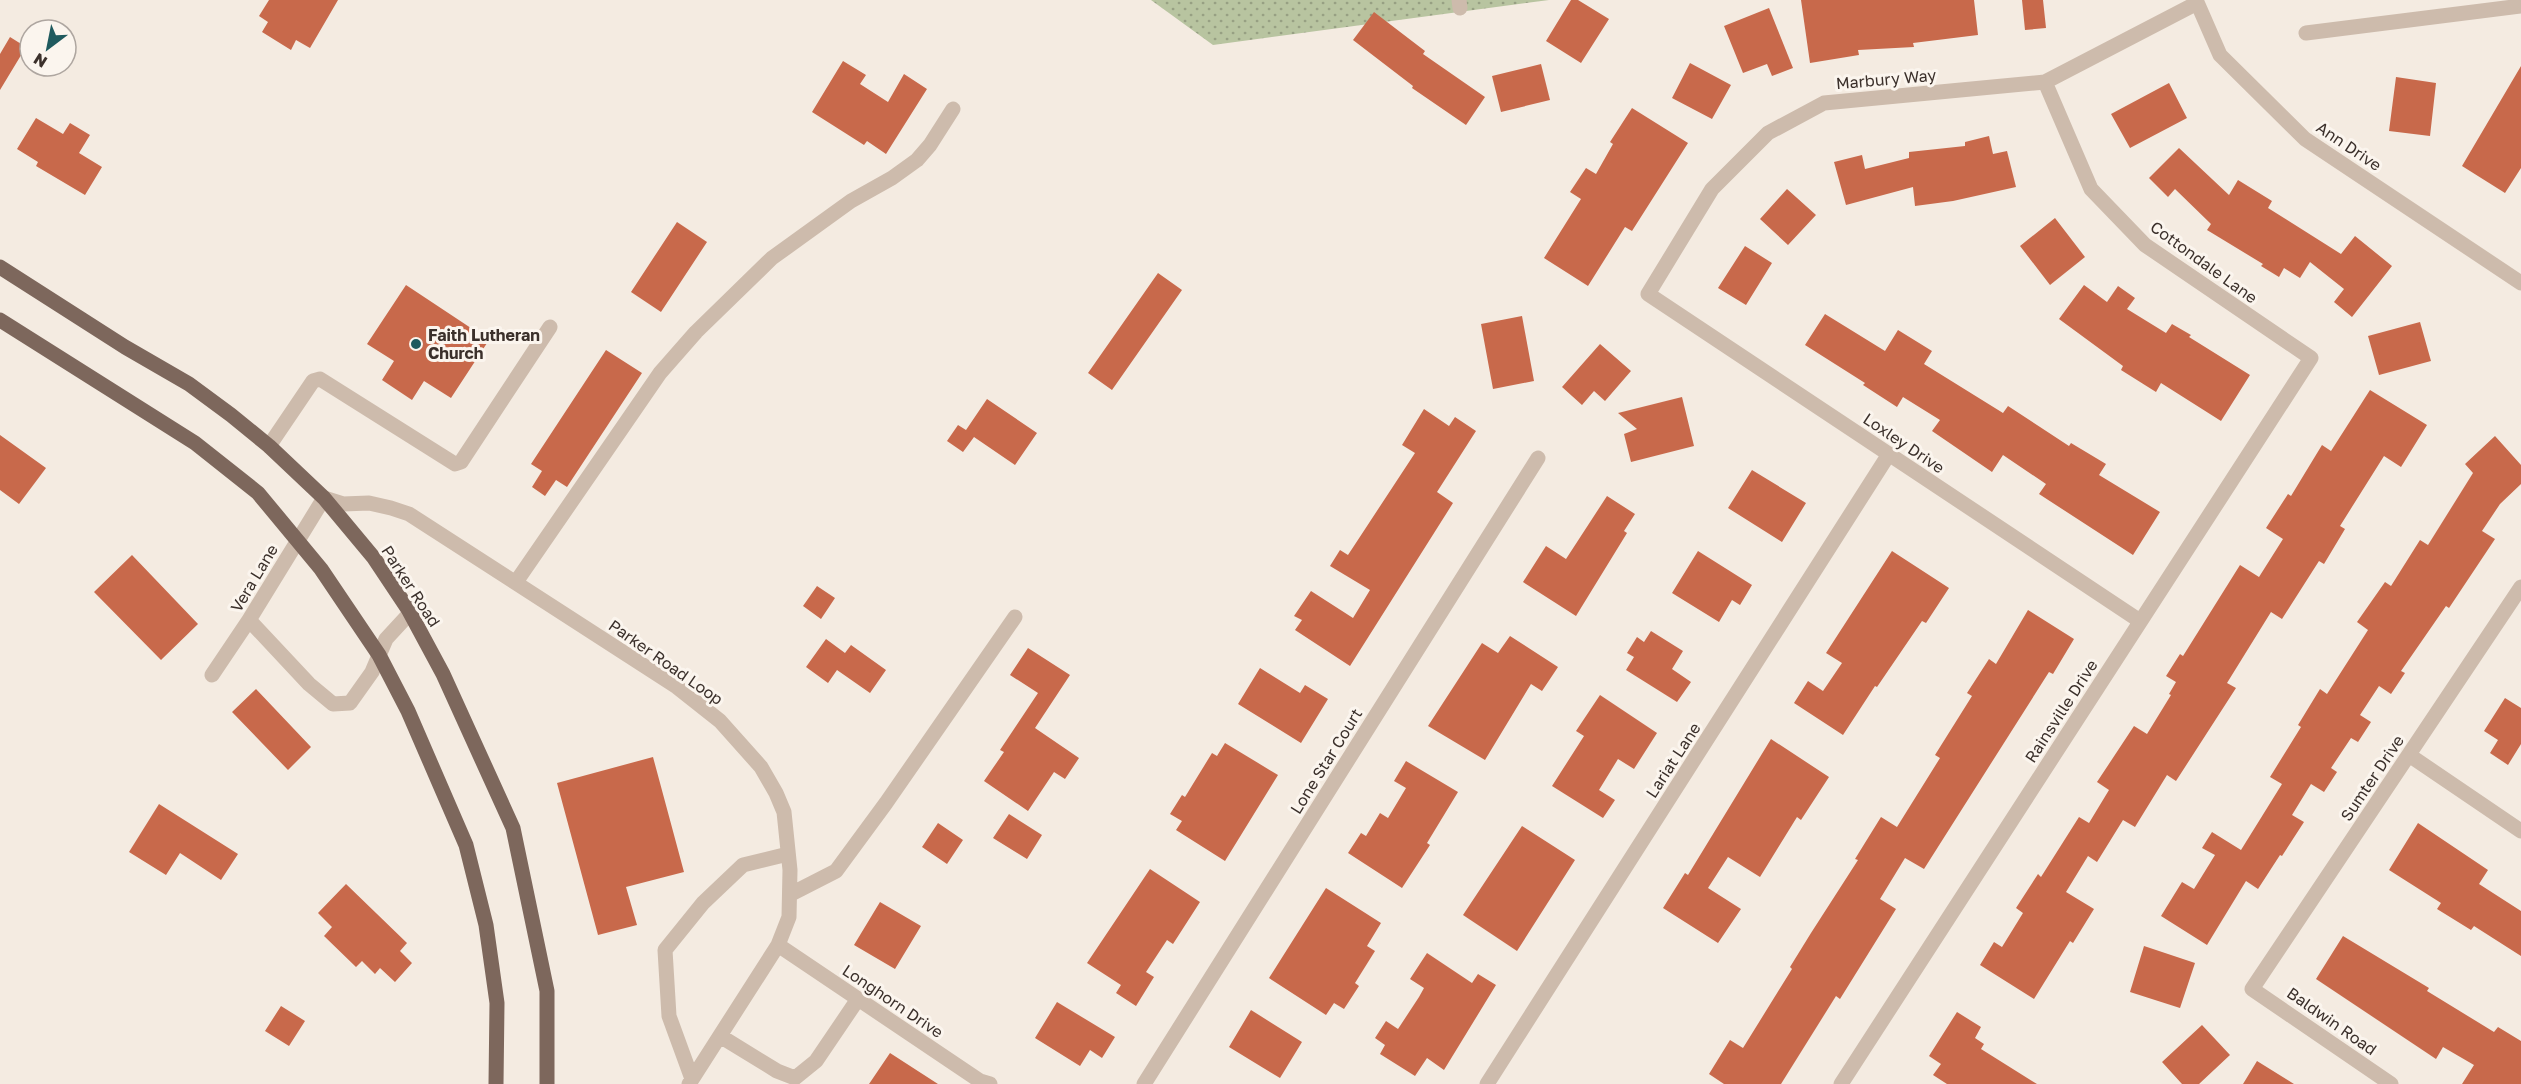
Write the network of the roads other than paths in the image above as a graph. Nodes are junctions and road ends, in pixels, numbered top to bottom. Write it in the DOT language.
graph roads {
  1 [pos="2196,2"];
  2 [pos="2521,6"];
  3 [pos="2306,33"];
  4 [pos="2045,82"];
  5 [pos="953,109"];
  6 [pos="0,267"];
  7 [pos="2519,277"];
  8 [pos="1648,294"];
  9 [pos="0,320"];
  10 [pos="550,327"];
  11 [pos="2311,358"];
  12 [pos="269,446"];
  13 [pos="1889,454"];
  14 [pos="1538,458"];
  15 [pos="324,498"];
  16 [pos="297,541"];
  17 [pos="516,582"];
  18 [pos="2521,587"];
  19 [pos="410,613"];
  20 [pos="1015,617"];
  21 [pos="249,620"];
  22 [pos="2140,621"];
  23 [pos="379,655"];
  24 [pos="212,675"];
  25 [pos="2409,755"];
  26 [pos="2521,831"];
  27 [pos="788,854"];
  28 [pos="791,894"];
  29 [pos="778,945"];
  30 [pos="2252,989"];
  31 [pos="858,999"];
  32 [pos="720,1036"];
  33 [pos="691,1082"];
  34 [pos="1847,1082"];
  35 [pos="496,1084"];
  36 [pos="548,1084"];
  37 [pos="990,1084"];
  38 [pos="1144,1084"];
  39 [pos="1487,1084"];
  40 [pos="2391,1084"];
  1 -- 4 [label="street, Marbury Way"];
  1 -- 7 [label="street, Ann Drive"];
  2 -- 3 [label="street"];
  4 -- 8 [label="street, Marbury Way"];
  4 -- 11 [label="street, Cottondale Lane"];
  5 -- 17 [label="street"];
  6 -- 12 [label="main road, Parker Road"];
  8 -- 13 [label="street, Loxley Drive"];
  9 -- 16 [label="main road"];
  10 -- 12 [label="street"];
  11 -- 22 [label="street, Rainsville Drive"];
  12 -- 15 [label="main road, Parker Road"];
  13 -- 22 [label="street, Loxley Drive"];
  13 -- 39 [label="street, Lariat Lane"];
  14 -- 38 [label="street, Lone Star Court"];
  15 -- 16 [label="street, Vera Lane"];
  15 -- 17 [label="street, Parker Road Loop"];
  15 -- 19 [label="main road, Parker Road"];
  16 -- 21 [label="street, Vera Lane"];
  16 -- 23 [label="main road"];
  17 -- 27 [label="street, Parker Road Loop"];
  18 -- 25 [label="street, Sumter Drive"];
  19 -- 23 [label="street"];
  19 -- 36 [label="main road, Parker Road"];
  20 -- 28 [label="street"];
  21 -- 23 [label="street"];
  21 -- 24 [label="street, Vera Lane"];
  22 -- 34 [label="street, Rainsville Drive"];
  23 -- 35 [label="main road"];
  25 -- 26 [label="street"];
  25 -- 30 [label="street, Sumter Drive"];
  27 -- 28 [label="street, Parker Road Loop"];
  27 -- 33 [label="street"];
  28 -- 29 [label="street, Parker Road Loop"];
  29 -- 31 [label="street, Longhorn Drive"];
  29 -- 32 [label="street, Parker Road Loop"];
  30 -- 40 [label="street, Baldwin Road"];
  31 -- 32 [label="street"];
  31 -- 37 [label="street, Longhorn Drive"];
  32 -- 33 [label="street, Parker Road Loop"];
}
